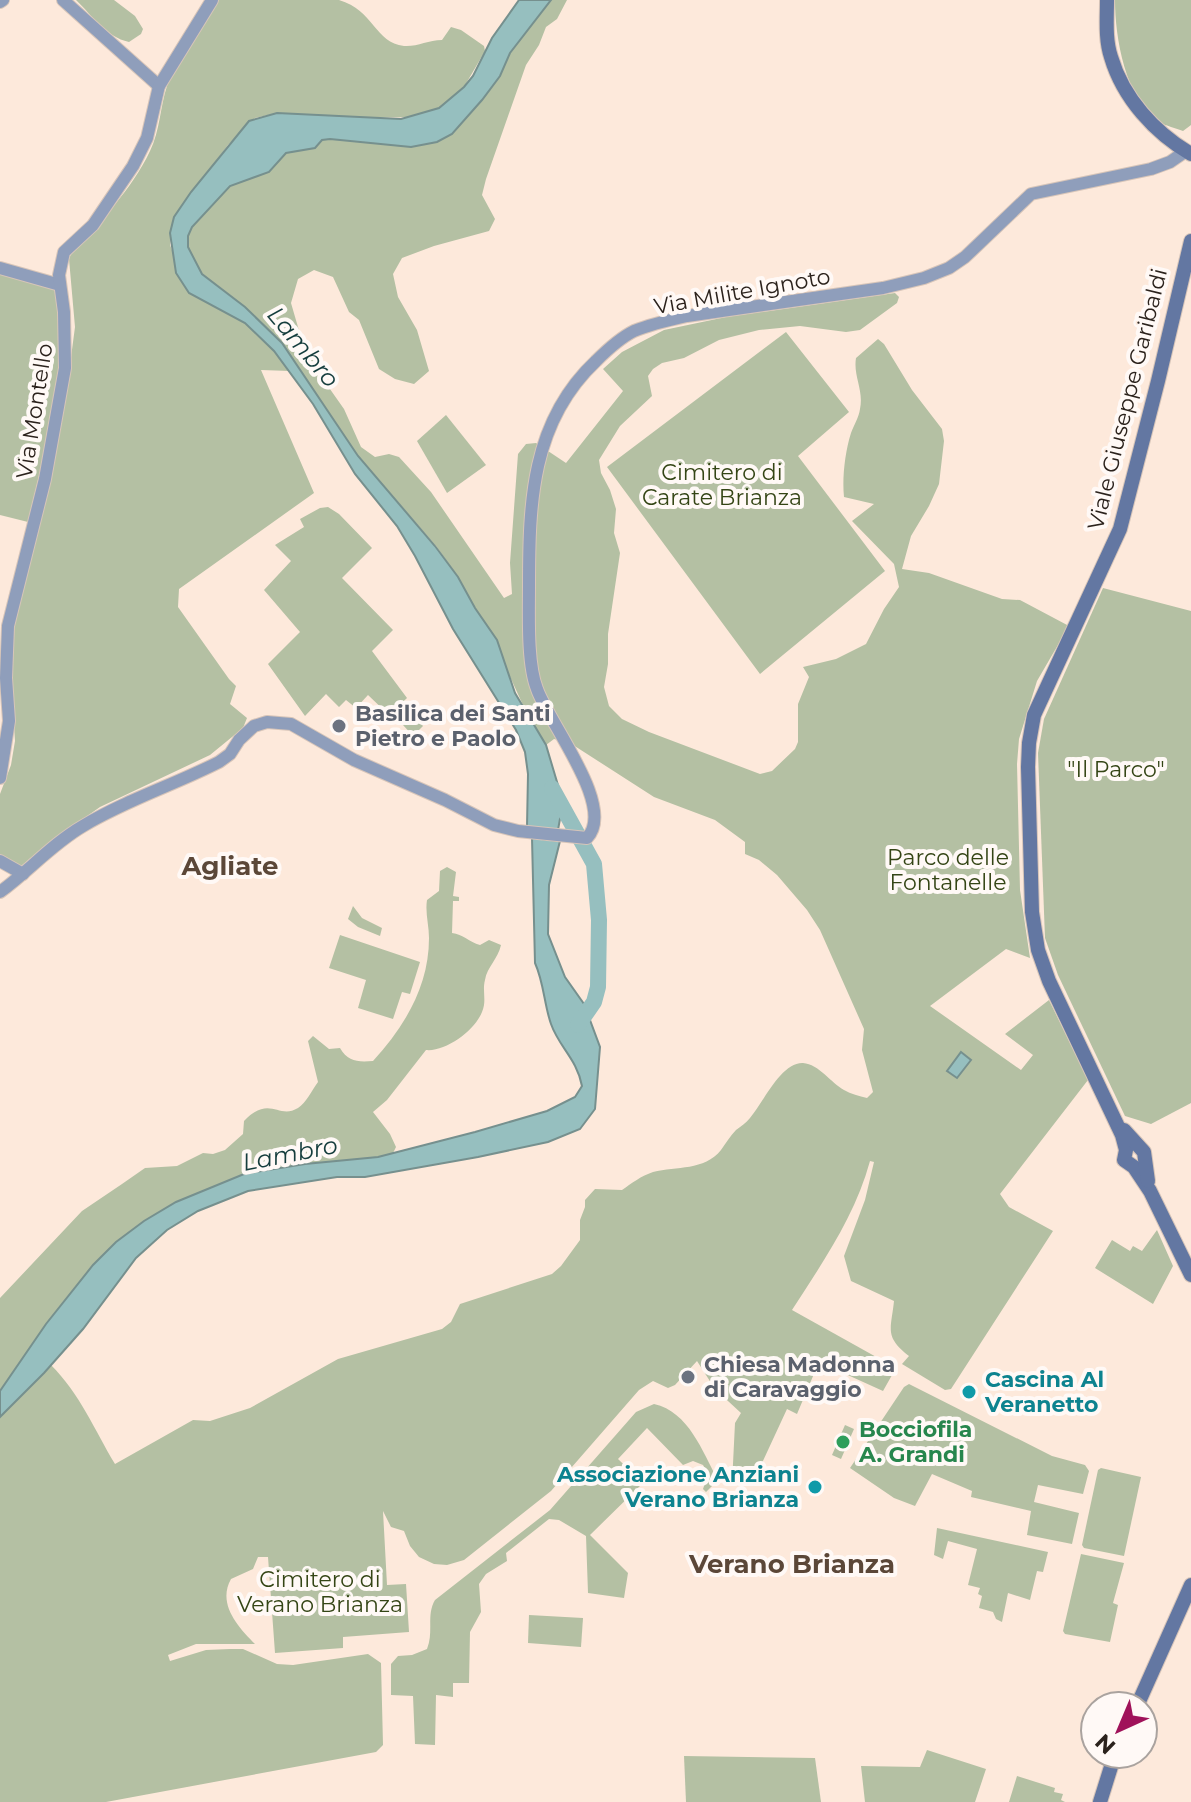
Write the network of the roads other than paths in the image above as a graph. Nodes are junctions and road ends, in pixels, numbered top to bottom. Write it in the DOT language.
graph roads {
  1 [pos="63,0"];
  2 [pos="212,0"];
  3 [pos="1107,0"];
  4 [pos="159,86"];
  5 [pos="1189,152"];
  6 [pos="1191,241"];
  7 [pos="1187,264"];
  8 [pos="0,268"];
  9 [pos="60,285"];
  10 [pos="0,778"];
  11 [pos="0,861"];
  12 [pos="23,874"];
  13 [pos="0,892"];
  14 [pos="1191,1275"];
  15 [pos="1191,1585"];
  16 [pos="1144,1690"];
  17 [pos="1110,1770"];
  18 [pos="1100,1802"];
  1 -- 4 [label="street"];
  2 -- 4 [label="street, Via Montello"];
  3 -- 5 [label="main road"];
  4 -- 9 [label="street, Via Montello"];
  5 -- 12 [label="street, Via Milite Ignoto"];
  6 -- 7 [label="main road, Viale Giuseppe Garibaldi"];
  7 -- 14 [label="main road, Viale Giuseppe Garibaldi"];
  8 -- 9 [label="street"];
  9 -- 10 [label="street, Via Montello"];
  11 -- 12 [label="street"];
  12 -- 13 [label="street"];
  15 -- 16 [label="main road"];
  17 -- 18 [label="main road"];
}
